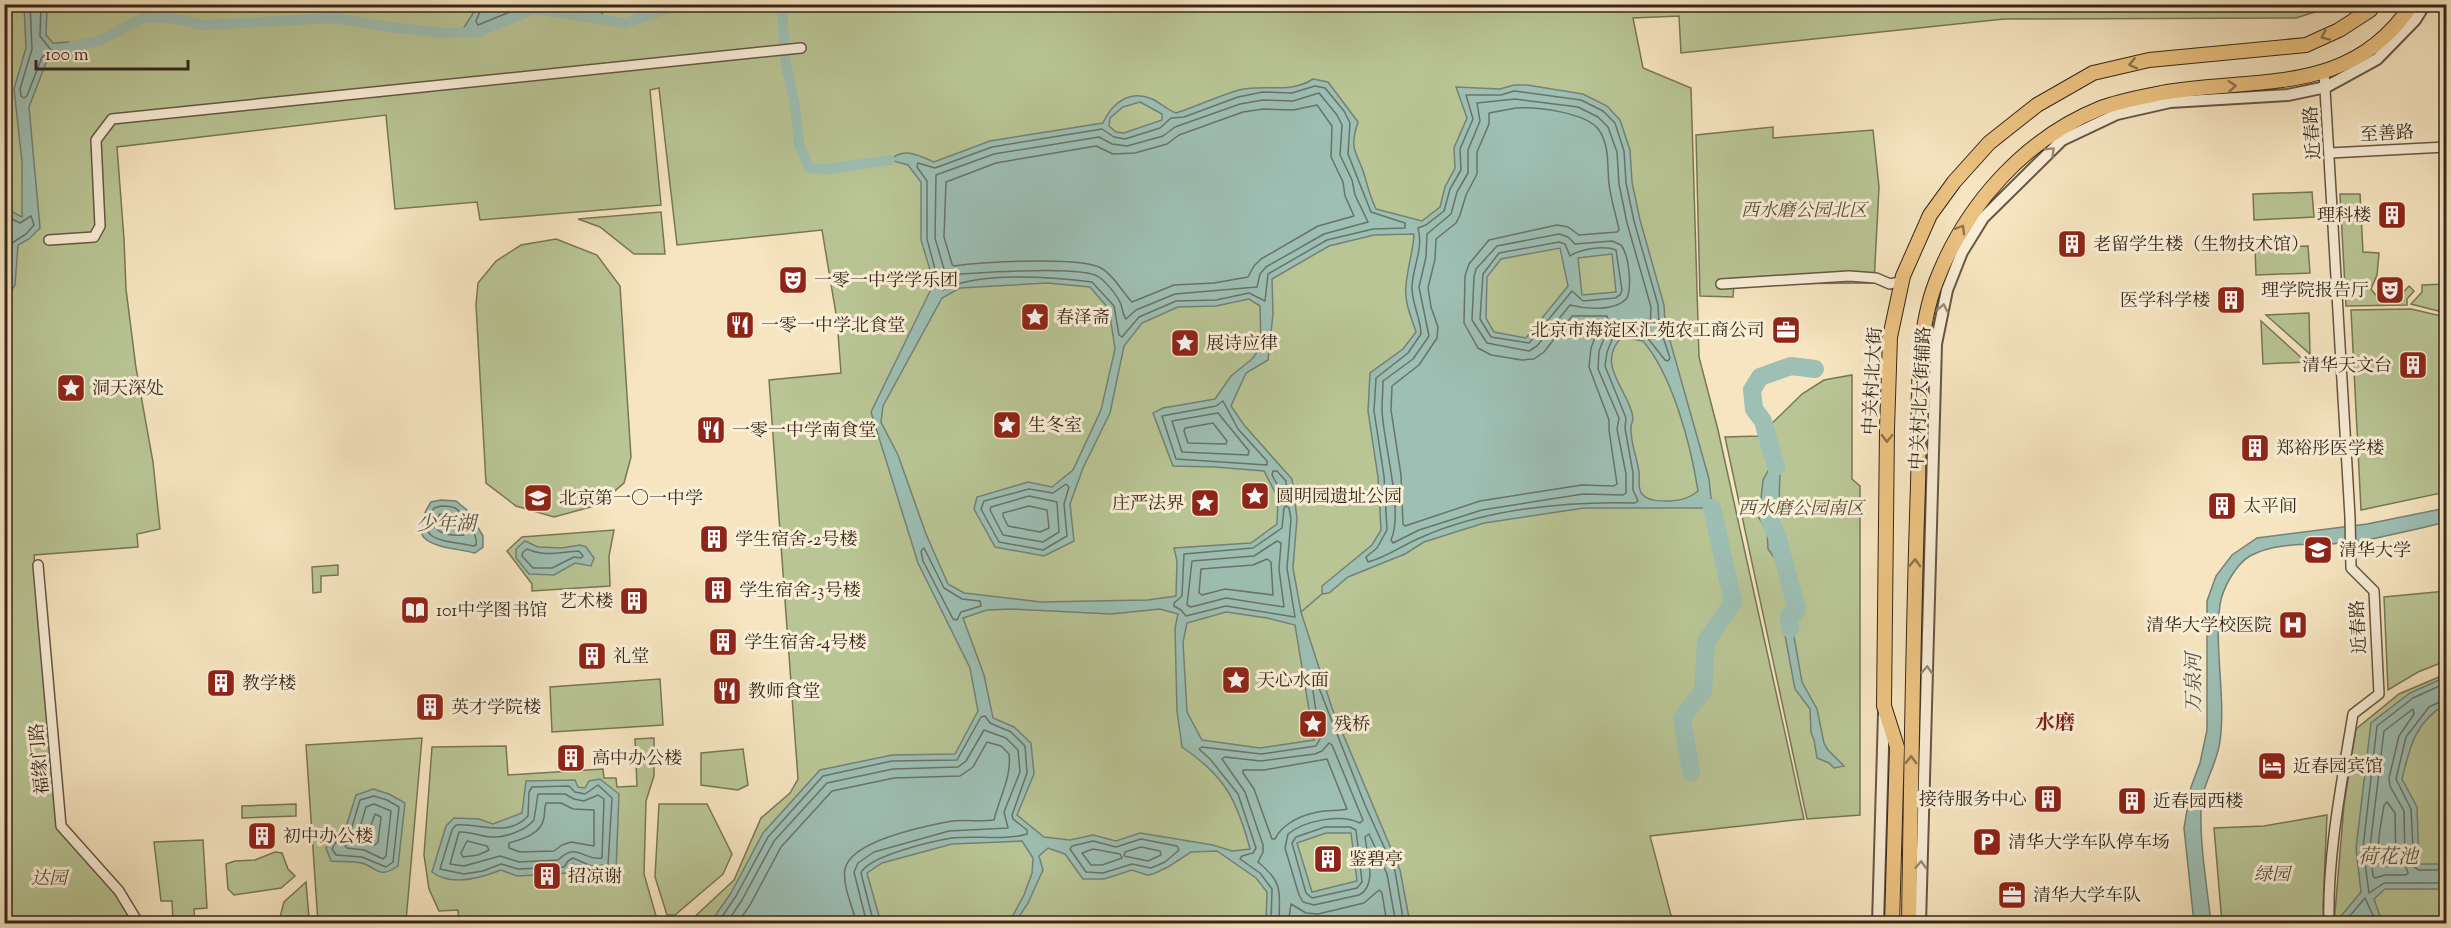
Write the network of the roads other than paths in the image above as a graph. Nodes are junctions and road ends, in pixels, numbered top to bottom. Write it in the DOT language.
graph roads {
  1 [pos="2374,4"];
  2 [pos="2412,4"];
  3 [pos="2425,4"];
  4 [pos="801,48"];
  5 [pos="2324,72"];
  6 [pos="2326,87"];
  7 [pos="2446,147"];
  8 [pos="2330,153"];
  9 [pos="49,240"];
  10 [pos="1902,281"];
  11 [pos="1721,284"];
  12 [pos="38,565"];
  13 [pos="1884,706"];
  14 [pos="139,924"];
  15 [pos="1878,924"];
  16 [pos="1892,924"];
  17 [pos="1909,924"];
  18 [pos="1920,924"];
  19 [pos="2329,924"];
  1 -- 10 [label="main road, 中关村北大街, one-way"];
  2 -- 5 [label="main road"];
  3 -- 6 [label="street, 中关村北大街辅路"];
  4 -- 9 [label="street"];
  5 -- 6 [label="street, 近春路"];
  17 -- 5 [label="main road, one-way"];
  6 -- 8 [label="street, 近春路"];
  18 -- 6 [label="street, 中关村北大街辅路, one-way"];
  7 -- 8 [label="street, 至善路"];
  8 -- 19 [label="street, 近春路"];
  10 -- 11 [label="street"];
  10 -- 13 [label="main road, 中关村北大街, one-way"];
  12 -- 14 [label="street, 福缘门路"];
  13 -- 15 [label="street"];
  13 -- 16 [label="main road, 中关村北大街"];
}
